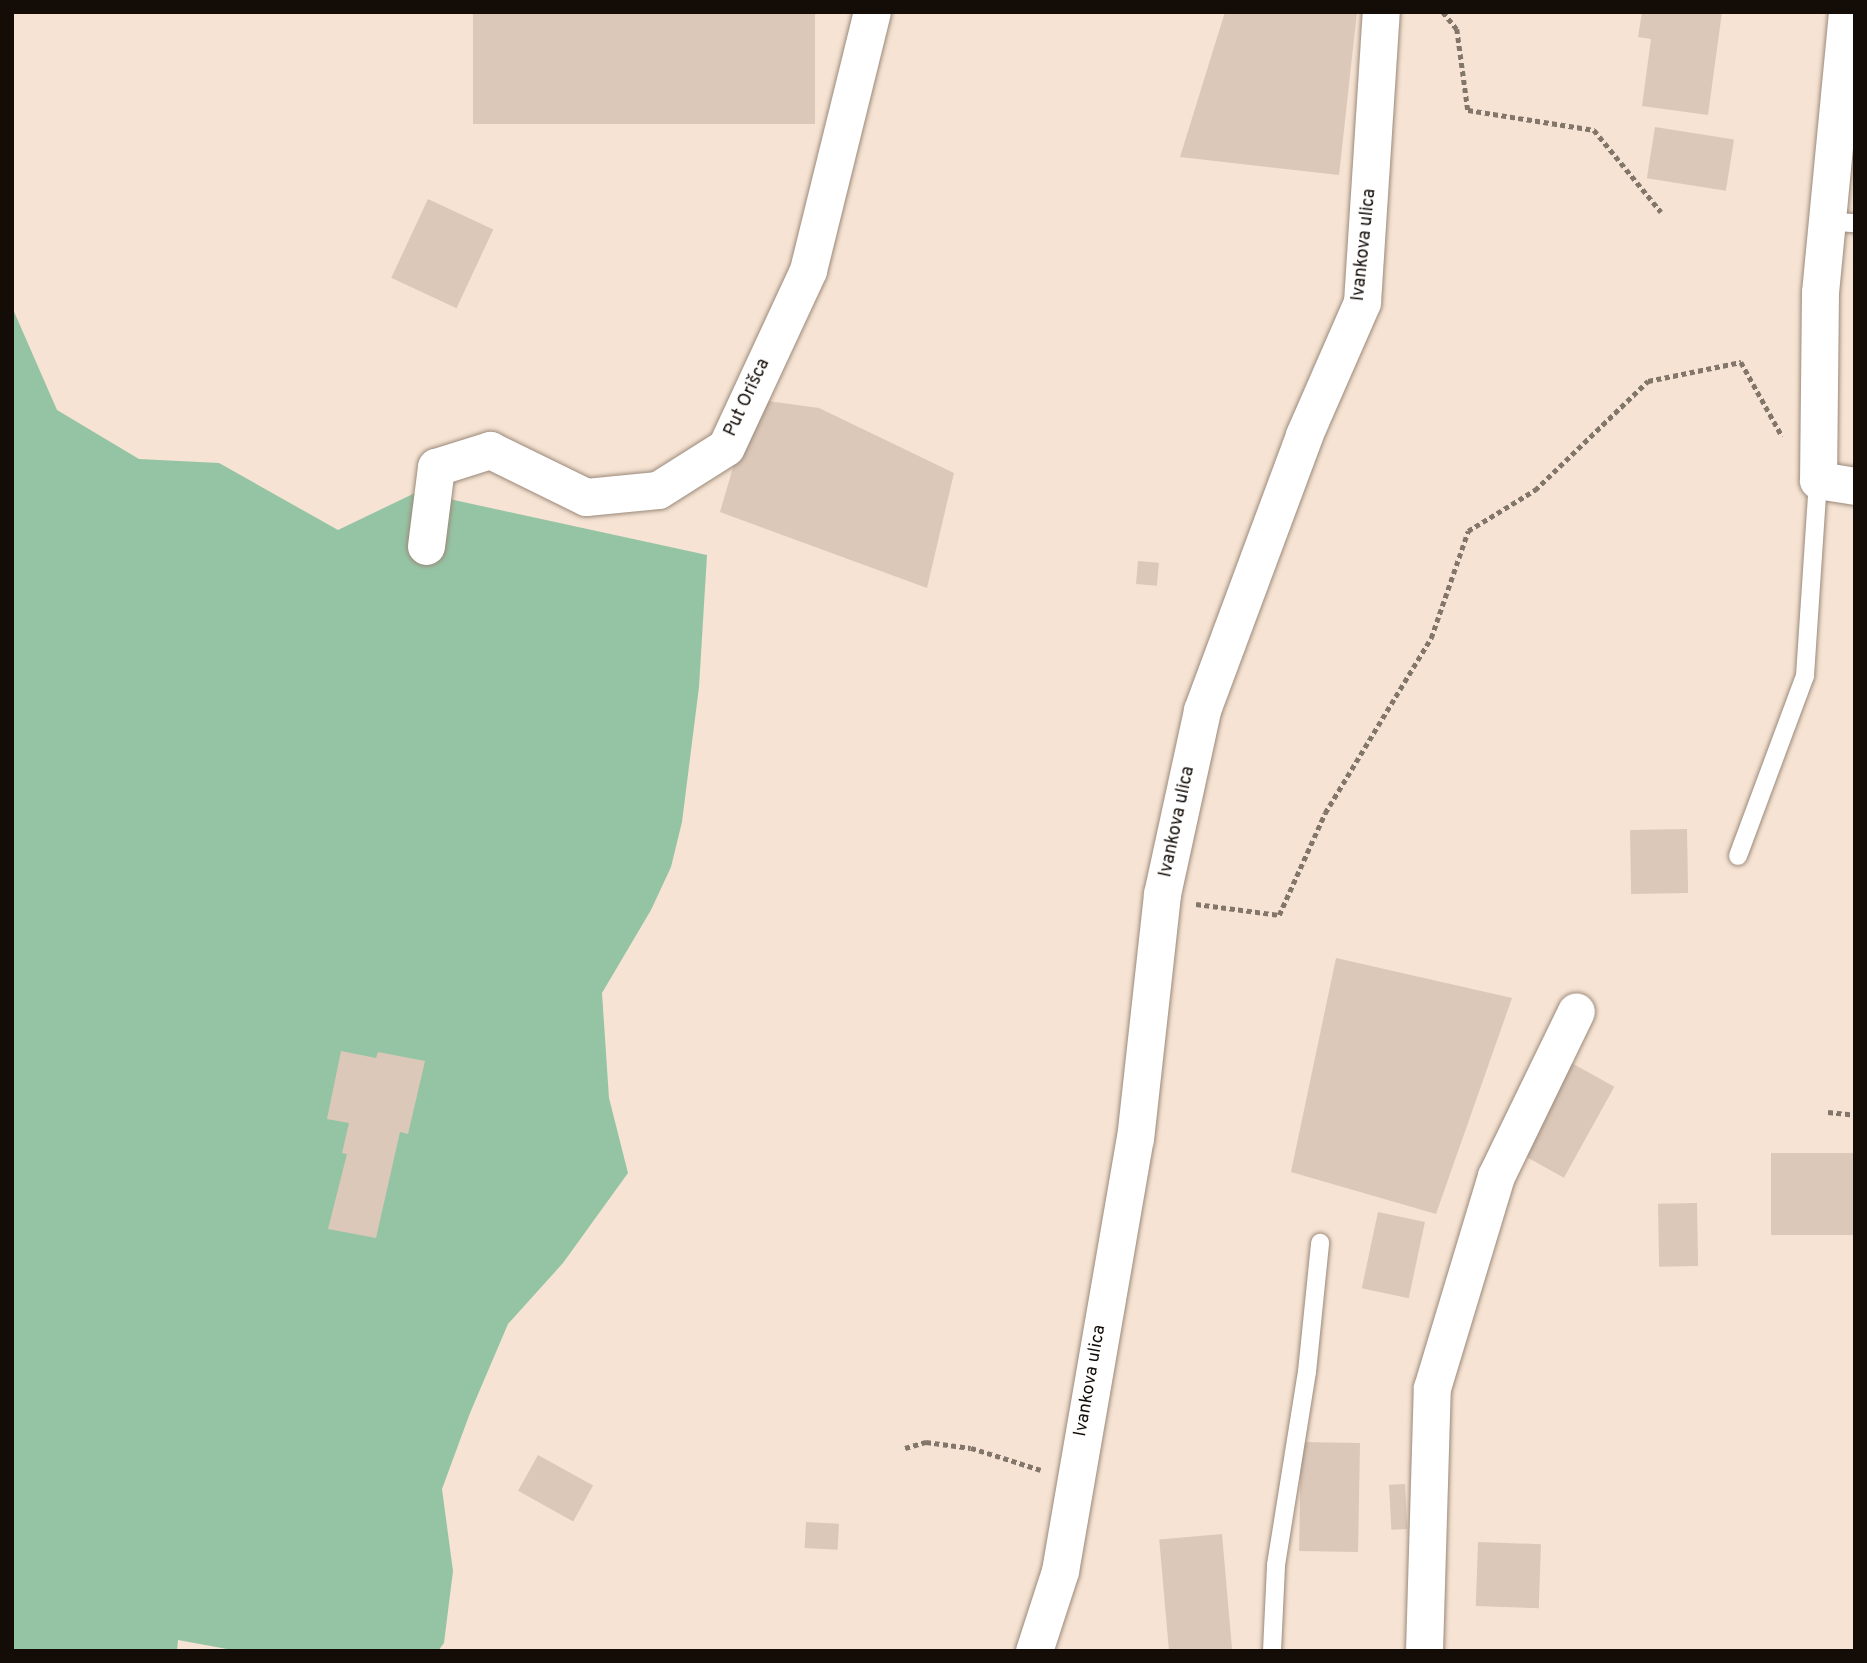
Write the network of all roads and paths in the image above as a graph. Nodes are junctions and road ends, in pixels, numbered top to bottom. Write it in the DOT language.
graph roads {
  1 [pos="872,12"];
  2 [pos="1381,12"];
  3 [pos="1443,12"];
  4 [pos="1847,12"];
  5 [pos="1661,212"];
  6 [pos="1839,222"];
  7 [pos="1818,480"];
  8 [pos="1855,486"];
  9 [pos="426,546"];
  10 [pos="1738,856"];
  11 [pos="1162,894"];
  12 [pos="1576,1011"];
  13 [pos="1828,1112"];
  14 [pos="1855,1115"];
  15 [pos="1320,1243"];
  16 [pos="905,1448"];
  17 [pos="1073,1484"];
  18 [pos="1034,1651"];
  19 [pos="1272,1651"];
  20 [pos="1424,1651"];
  1 -- 9 [label="street, Put Orišca"];
  2 -- 11 [label="street, Ivankova ulica"];
  3 -- 5 [label="path"];
  4 -- 6 [label="street"];
  6 -- 7 [label="street"];
  7 -- 8 [label="street"];
  7 -- 10 [label="lane"];
  7 -- 11 [label="path"];
  11 -- 17 [label="street, Ivankova ulica"];
  12 -- 20 [label="street"];
  13 -- 14 [label="path"];
  15 -- 19 [label="lane"];
  16 -- 17 [label="path"];
  17 -- 18 [label="street, Ivankova ulica"];
}
